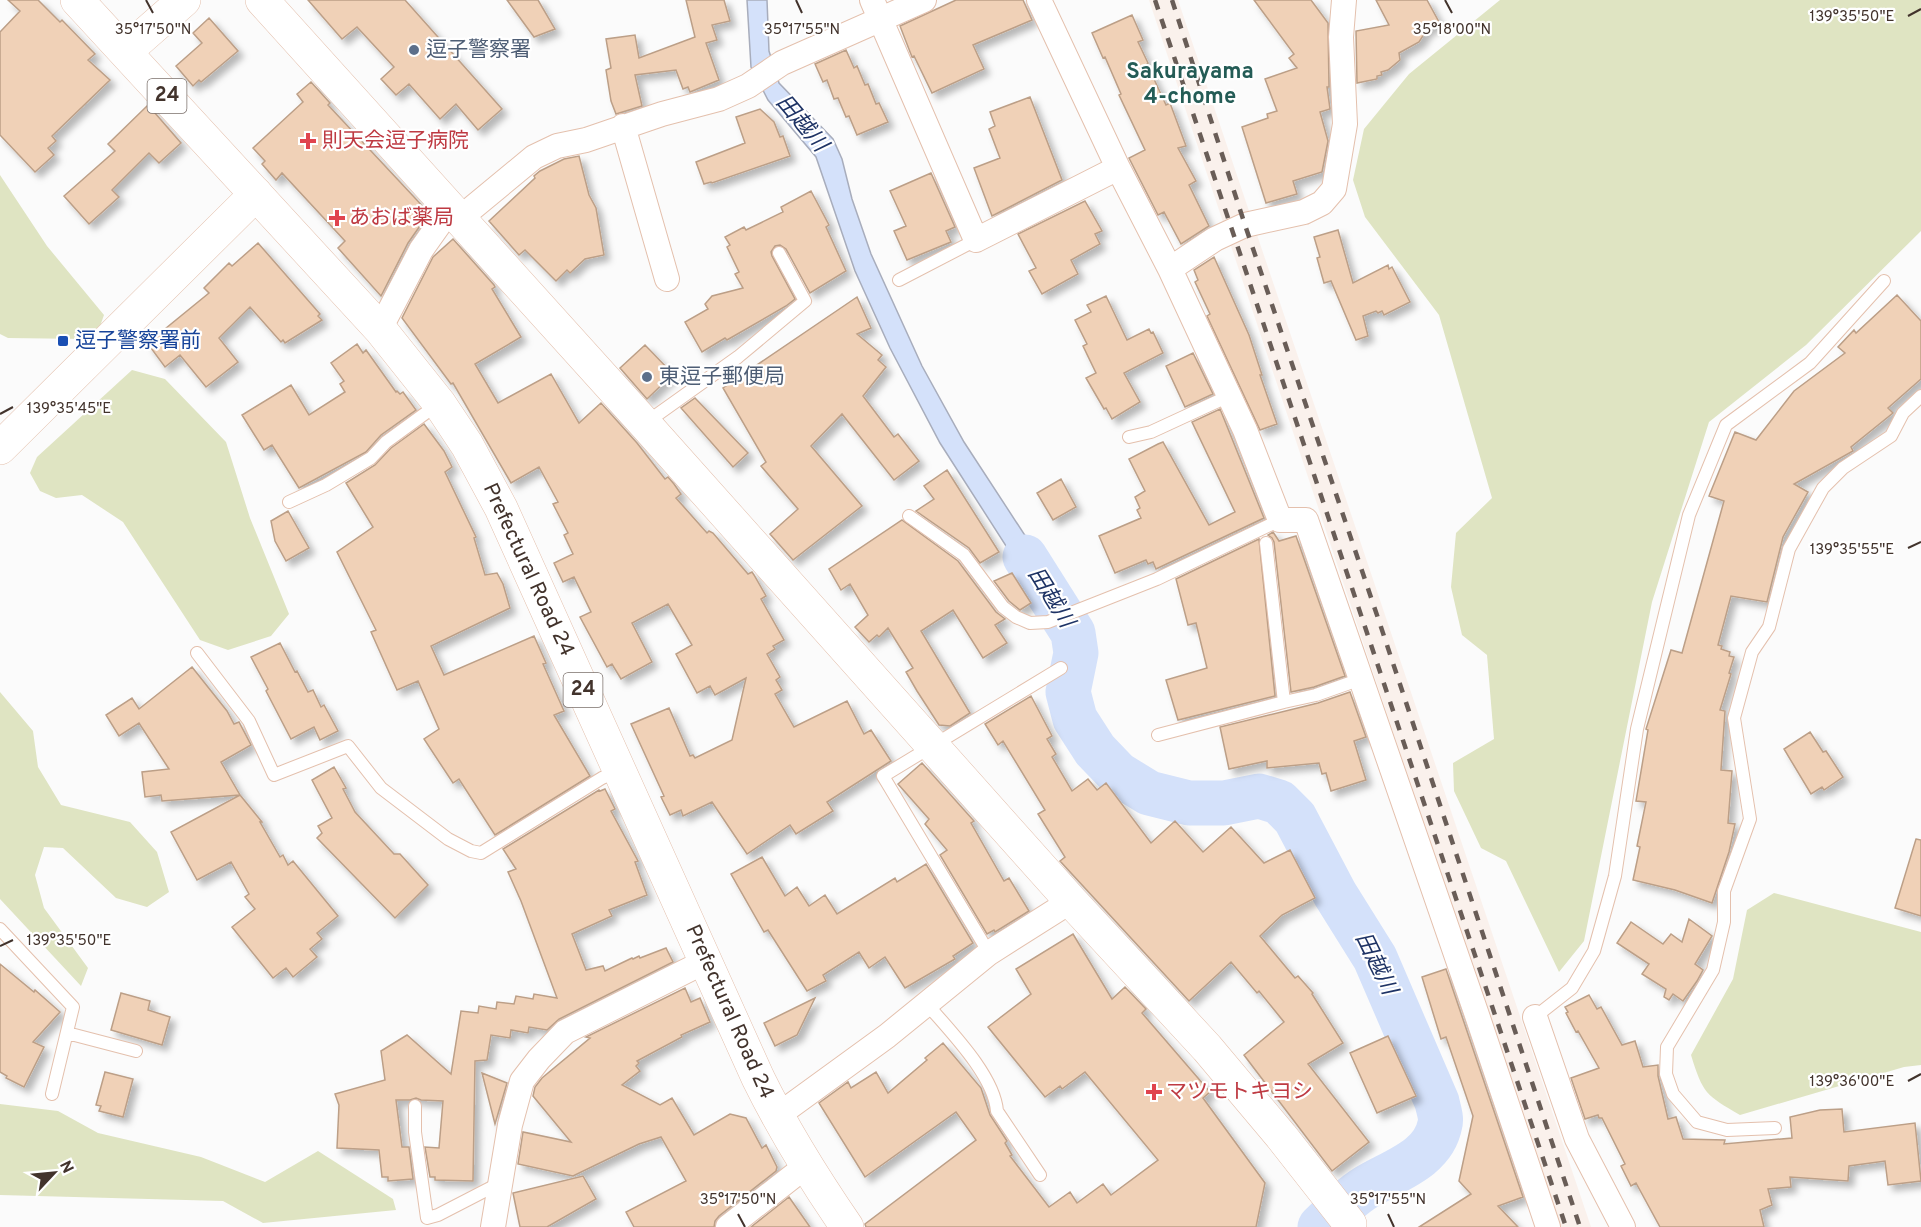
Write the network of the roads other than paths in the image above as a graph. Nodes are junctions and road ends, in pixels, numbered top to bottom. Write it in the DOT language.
graph roads {
  1 [pos="77,0"];
  2 [pos="184,0"];
  3 [pos="262,0"];
  4 [pos="924,0"];
  5 [pos="1039,0"];
  6 [pos="1344,0"];
  7 [pos="877,10"];
  8 [pos="126,51"];
  9 [pos="623,126"];
  10 [pos="1118,168"];
  11 [pos="256,194"];
  12 [pos="455,214"];
  13 [pos="976,240"];
  14 [pos="778,253"];
  15 [pos="1170,269"];
  16 [pos="667,279"];
  17 [pos="899,280"];
  18 [pos="1884,281"];
  19 [pos="380,329"];
  20 [pos="1228,396"];
  21 [pos="1921,396"];
  22 [pos="439,404"];
  23 [pos="645,424"];
  24 [pos="1129,437"];
  25 [pos="0,448"];
  26 [pos="289,502"];
  27 [pos="909,516"];
  28 [pos="1280,520"];
  29 [pos="1266,543"];
  30 [pos="197,653"];
  31 [pos="1061,668"];
  32 [pos="1361,679"];
  33 [pos="1284,702"];
  34 [pos="1158,735"];
  35 [pos="934,747"];
  36 [pos="620,771"];
  37 [pos="1071,901"];
  38 [pos="0,929"];
  39 [pos="989,953"];
  40 [pos="706,961"];
  41 [pos="926,1003"];
  42 [pos="1535,1017"];
  43 [pos="67,1033"];
  44 [pos="136,1052"];
  45 [pos="52,1094"];
  46 [pos="415,1106"];
  47 [pos="777,1116"];
  48 [pos="1775,1128"];
  49 [pos="806,1167"];
  50 [pos="1040,1175"];
  51 [pos="500,1183"];
  52 [pos="1351,1225"];
  53 [pos="493,1227"];
  54 [pos="728,1227"];
  55 [pos="847,1227"];
  56 [pos="1548,1227"];
  57 [pos="1623,1227"];
  1 -- 8 [label="street, Prefectural Road 24 / 24"];
  2 -- 8 [label="street"];
  3 -- 12 [label="street"];
  4 -- 7 [label="street"];
  5 -- 10 [label="street"];
  6 -- 15 [label="street"];
  7 -- 9 [label="street"];
  7 -- 13 [label="street"];
  8 -- 11 [label="street, Prefectural Road 24 / 24"];
  9 -- 12 [label="street"];
  9 -- 16 [label="street"];
  10 -- 13 [label="street"];
  10 -- 15 [label="street"];
  11 -- 19 [label="street, Prefectural Road 24 / 24"];
  11 -- 25 [label="street"];
  12 -- 19 [label="street"];
  12 -- 23 [label="street"];
  13 -- 17 [label="lane"];
  14 -- 23 [label="lane"];
  15 -- 20 [label="street"];
  18 -- 42 [label="lane"];
  19 -- 22 [label="street, Prefectural Road 24 / 24"];
  20 -- 24 [label="lane"];
  20 -- 28 [label="street"];
  21 -- 48 [label="lane"];
  22 -- 26 [label="lane"];
  22 -- 36 [label="street, Prefectural Road 24 / 24"];
  23 -- 35 [label="street"];
  27 -- 28 [label="lane"];
  28 -- 32 [label="street"];
  29 -- 33 [label="lane"];
  30 -- 36 [label="lane"];
  31 -- 35 [label="lane"];
  32 -- 33 [label="lane"];
  32 -- 56 [label="street"];
  33 -- 34 [label="lane"];
  35 -- 37 [label="street"];
  35 -- 39 [label="lane"];
  36 -- 40 [label="street, Prefectural Road 24 / 24"];
  37 -- 39 [label="street"];
  37 -- 52 [label="street"];
  38 -- 43 [label="lane"];
  39 -- 41 [label="street"];
  40 -- 47 [label="street, Prefectural Road 24 / 24"];
  40 -- 51 [label="street"];
  41 -- 47 [label="street"];
  41 -- 50 [label="lane"];
  42 -- 57 [label="street"];
  43 -- 44 [label="lane"];
  43 -- 45 [label="lane"];
  46 -- 51 [label="lane"];
  47 -- 49 [label="street, Prefectural Road 24 / 24"];
  49 -- 54 [label="street"];
  49 -- 55 [label="street, Prefectural Road 24 / 24"];
  51 -- 53 [label="street"];
}
